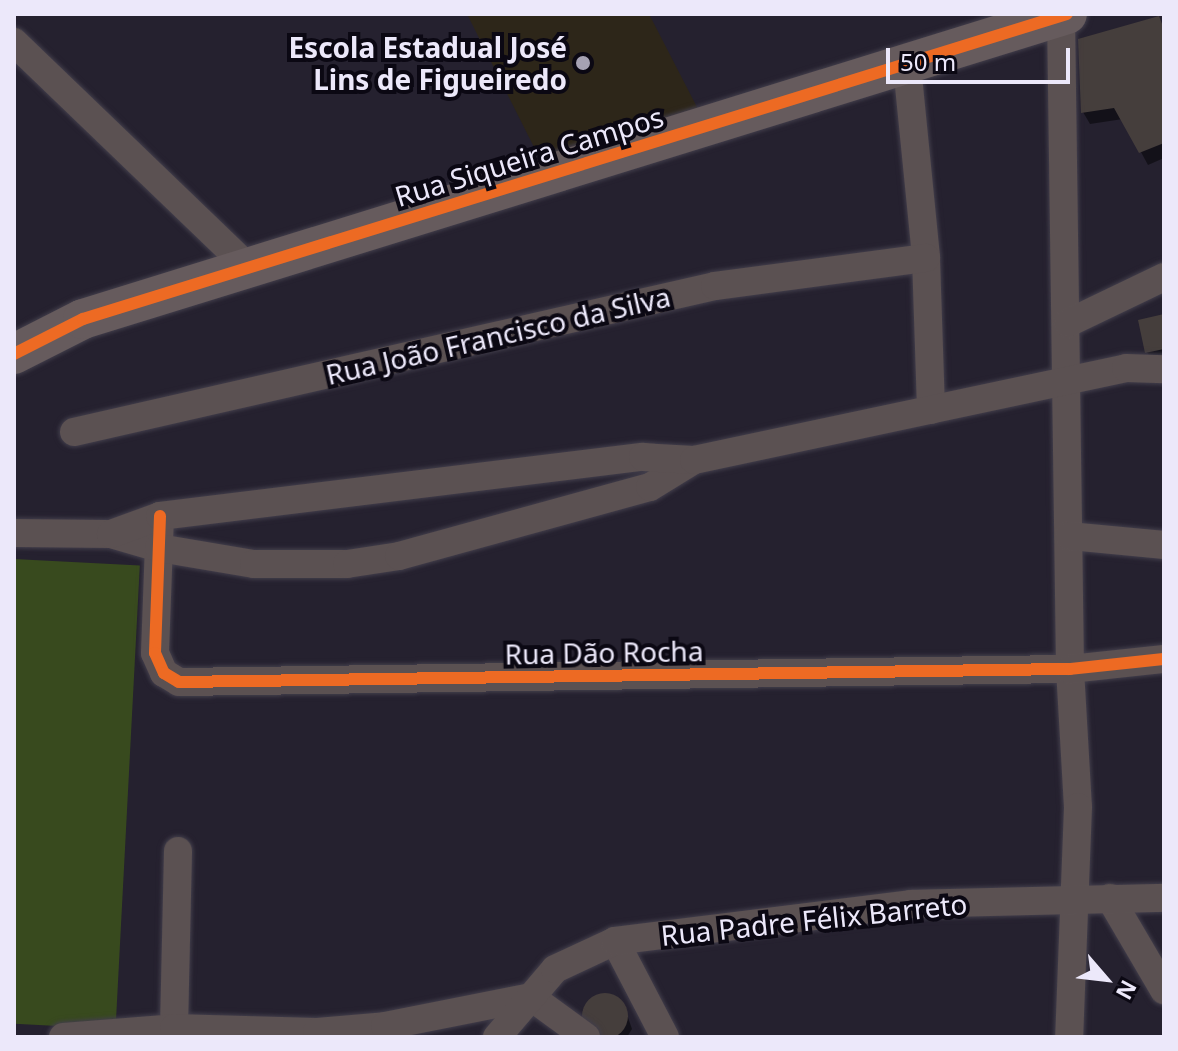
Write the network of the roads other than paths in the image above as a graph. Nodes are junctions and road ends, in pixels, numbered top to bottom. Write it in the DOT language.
graph roads {
  1 [pos="1063,14"];
  2 [pos="968,30"];
  3 [pos="14,42"];
  4 [pos="907,66"];
  5 [pos="926,258"];
  6 [pos="247,266"];
  7 [pos="1164,277"];
  8 [pos="1068,323"];
  9 [pos="14,354"];
  10 [pos="1164,369"];
  11 [pos="1068,382"];
  12 [pos="931,410"];
  13 [pos="74,432"];
  14 [pos="694,460"];
  15 [pos="160,516"];
  16 [pos="14,533"];
  17 [pos="111,534"];
  18 [pos="1069,536"];
  19 [pos="1164,545"];
  20 [pos="159,548"];
  21 [pos="1164,659"];
  22 [pos="1070,669"];
  23 [pos="178,851"];
  24 [pos="1110,898"];
  25 [pos="1164,898"];
  26 [pos="1076,899"];
  27 [pos="615,941"];
  28 [pos="1164,990"];
  29 [pos="531,997"];
  30 [pos="174,1028"];
  31 [pos="248,1035"];
  32 [pos="63,1037"];
  33 [pos="497,1037"];
  34 [pos="586,1037"];
  35 [pos="665,1037"];
  36 [pos="1069,1037"];
  1 -- 2 [label="street, Rua Siqueira Campos"];
  1 -- 8 [label="street"];
  2 -- 4 [label="street, Rua Siqueira Campos"];
  3 -- 6 [label="street"];
  4 -- 5 [label="street"];
  4 -- 6 [label="street, Rua Siqueira Campos"];
  5 -- 12 [label="street"];
  5 -- 13 [label="street, Rua João Francisco da Silva"];
  6 -- 9 [label="street, Rua Siqueira Campos"];
  7 -- 8 [label="street"];
  8 -- 11 [label="street"];
  10 -- 11 [label="street"];
  11 -- 12 [label="street"];
  11 -- 18 [label="street"];
  12 -- 14 [label="street"];
  14 -- 15 [label="street"];
  14 -- 20 [label="street"];
  15 -- 17 [label="street"];
  15 -- 20 [label="street"];
  16 -- 17 [label="street"];
  17 -- 20 [label="street"];
  18 -- 19 [label="street"];
  18 -- 22 [label="street"];
  20 -- 22 [label="street, Rua Dão Rocha"];
  21 -- 22 [label="street, Rua Dão Rocha"];
  22 -- 26 [label="street"];
  23 -- 30 [label="street"];
  24 -- 25 [label="street, Rua Padre Félix Barreto"];
  24 -- 26 [label="street, Rua Padre Félix Barreto"];
  24 -- 28 [label="street"];
  26 -- 27 [label="street, Rua Padre Félix Barreto"];
  26 -- 36 [label="street"];
  27 -- 29 [label="street, Rua Padre Félix Barreto"];
  27 -- 35 [label="street"];
  29 -- 31 [label="street"];
  29 -- 33 [label="street, Rua Padre Félix Barreto"];
  29 -- 34 [label="street"];
  30 -- 31 [label="street"];
  30 -- 32 [label="street"];
}
